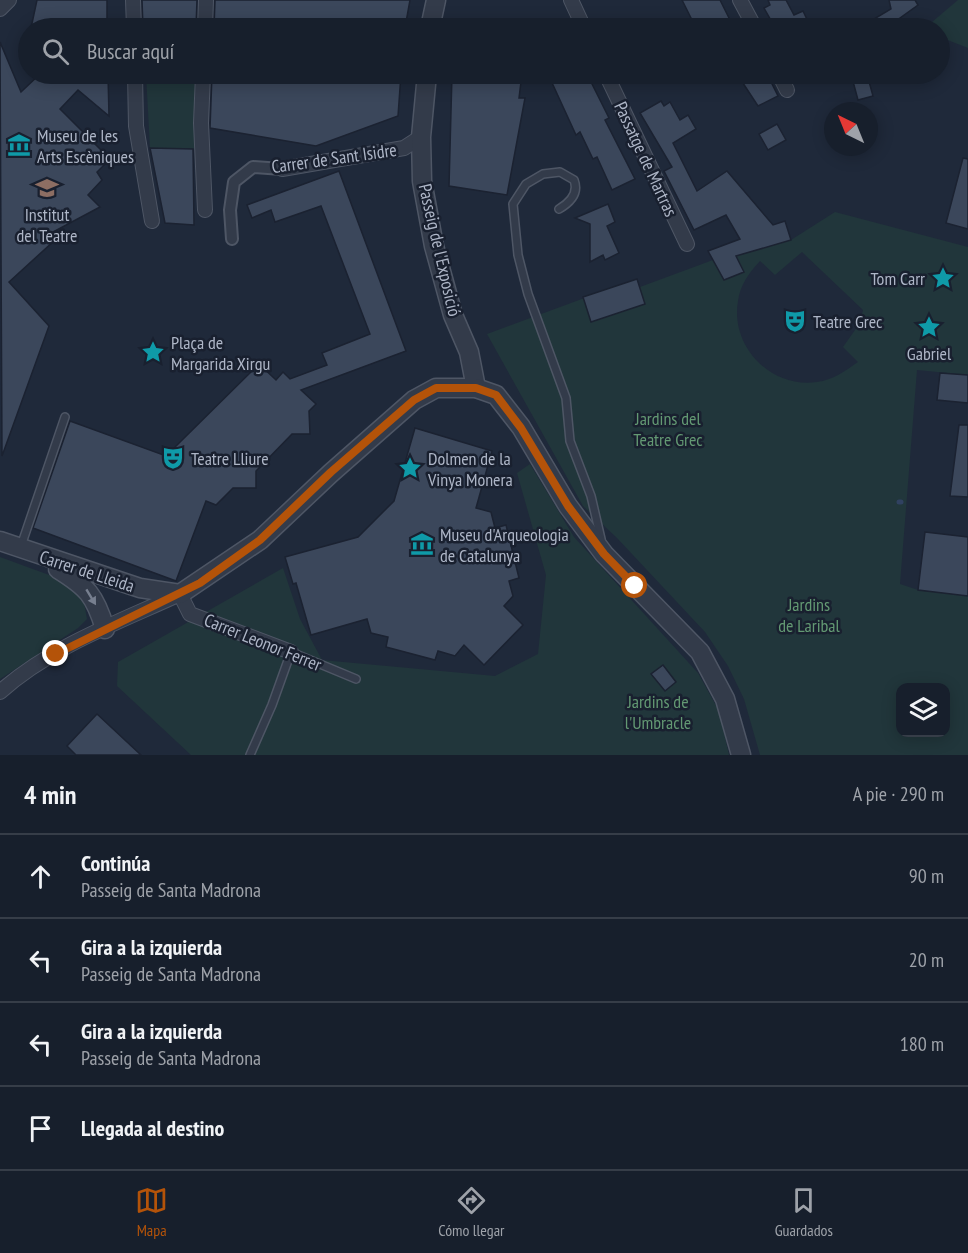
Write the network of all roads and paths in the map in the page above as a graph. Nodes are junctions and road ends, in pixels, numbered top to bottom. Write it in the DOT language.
graph roads {
  1 [pos="134,0"];
  2 [pos="207,0"];
  3 [pos="436,0"];
  4 [pos="571,0"];
  5 [pos="740,0"];
  6 [pos="134,18"];
  7 [pos="206,18"];
  8 [pos="432,18"];
  9 [pos="579,18"];
  10 [pos="750,18"];
  11 [pos="135,84"];
  12 [pos="203,84"];
  13 [pos="426,84"];
  14 [pos="611,84"];
  15 [pos="784,84"];
  16 [pos="787,90"];
  17 [pos="421,137"];
  18 [pos="282,169"];
  19 [pos="559,209"];
  20 [pos="205,210"];
  21 [pos="152,221"];
  22 [pos="232,239"];
  23 [pos="687,244"];
  24 [pos="476,388"];
  25 [pos="65,417"];
  26 [pos="0,542"];
  27 [pos="25,550"];
  28 [pos="604,554"];
  29 [pos="180,594"];
  30 [pos="105,628"];
  31 [pos="291,652"];
  32 [pos="356,680"];
  33 [pos="0,692"];
  34 [pos="250,755"];
  35 [pos="741,755"];
  1 -- 6 [label="street"];
  2 -- 7 [label="street"];
  3 -- 8 [label="street"];
  4 -- 9 [label="street"];
  5 -- 10 [label="street"];
  11 -- 21 [label="street"];
  12 -- 20 [label="street"];
  13 -- 17 [label="street, Passeig de l'Exposició"];
  14 -- 23 [label="street, Passatge de Martras"];
  15 -- 16 [label="street"];
  17 -- 18 [label="street, Carrer de Sant Isidre"];
  17 -- 24 [label="street, Passeig de l'Exposició"];
  18 -- 22 [label="street, Carrer de Sant Isidre"];
  19 -- 28 [label="lane"];
  24 -- 28 [label="street"];
  24 -- 29 [label="street"];
  25 -- 27 [label="lane"];
  26 -- 27 [label="street, Carrer de Lleida"];
  27 -- 29 [label="street, Carrer de Lleida"];
  27 -- 30 [label="street, Carrer de Lleida, one-way"];
  28 -- 35 [label="street"];
  29 -- 30 [label="street"];
  29 -- 31 [label="street, Carrer Leonor Ferrer"];
  30 -- 33 [label="street"];
  31 -- 32 [label="lane, Carrer Leonor Ferrer"];
  31 -- 34 [label="lane"];
}
